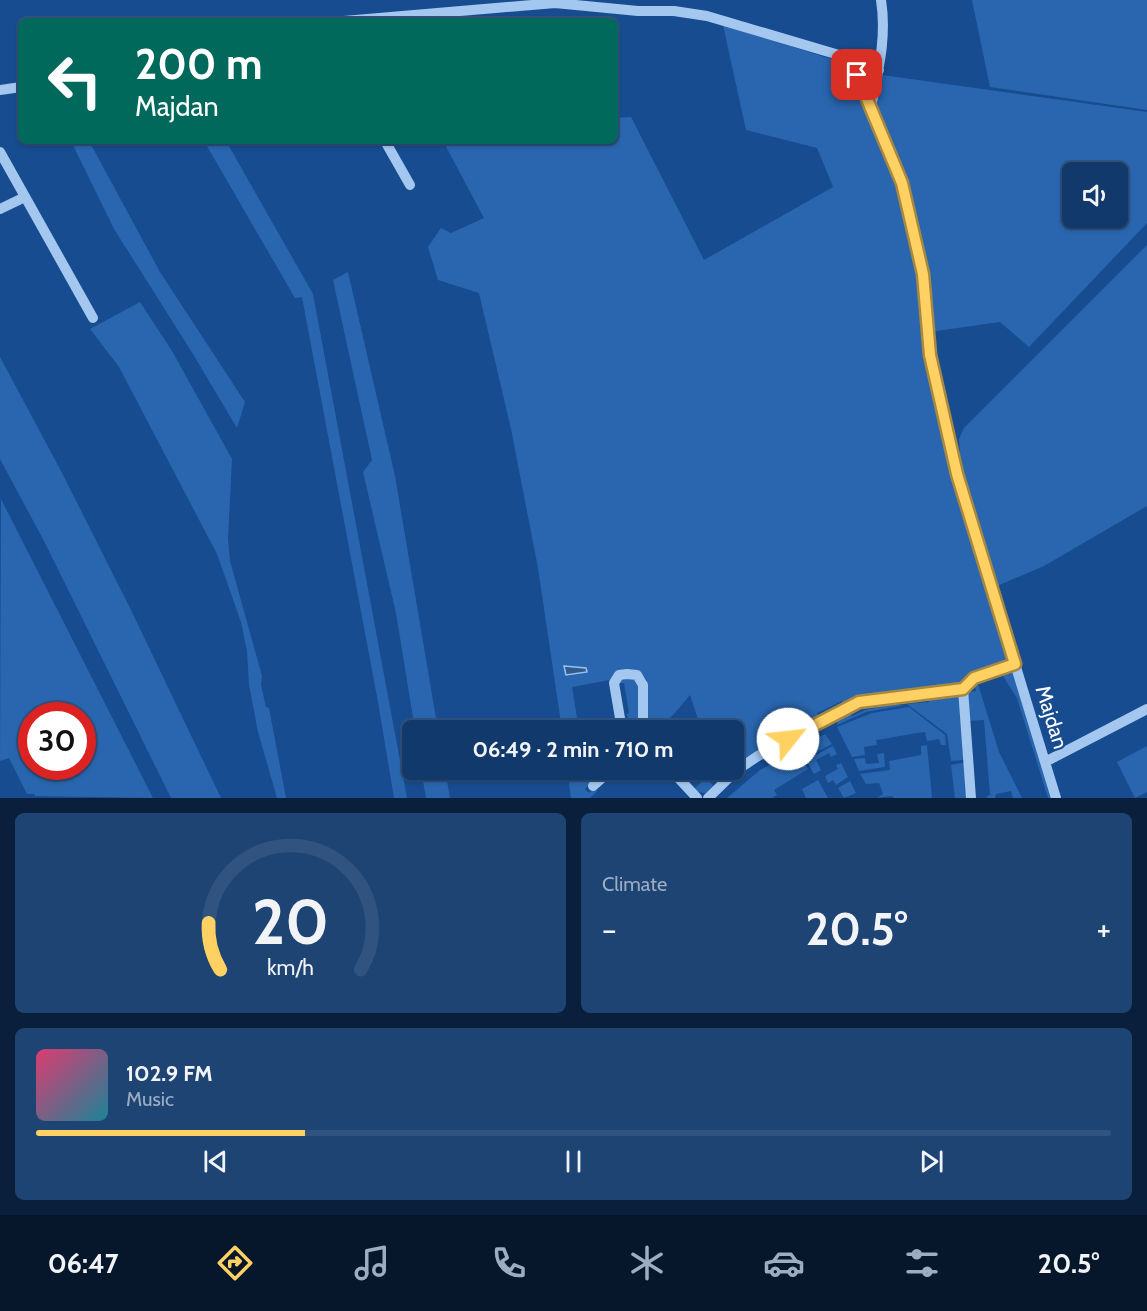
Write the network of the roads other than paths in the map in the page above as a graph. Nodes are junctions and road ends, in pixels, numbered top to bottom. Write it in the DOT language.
graph roads {
  1 [pos="881,0"];
  2 [pos="379,18"];
  3 [pos="851,59"];
  4 [pos="879,70"];
  5 [pos="18,87"];
  6 [pos="0,90"];
  7 [pos="870,108"];
  8 [pos="387,144"];
  9 [pos="0,152"];
  10 [pos="410,185"];
  11 [pos="25,197"];
  12 [pos="0,209"];
  13 [pos="93,318"];
  14 [pos="1015,664"];
  15 [pos="963,689"];
  16 [pos="1147,708"];
  17 [pos="620,720"];
  18 [pos="643,720"];
  19 [pos="1045,762"];
  20 [pos="600,780"];
  21 [pos="680,780"];
  22 [pos="593,786"];
  23 [pos="696,797"];
  24 [pos="708,798"];
  25 [pos="971,798"];
  26 [pos="1056,798"];
  1 -- 4 [label="street"];
  2 -- 3 [label="street"];
  3 -- 4 [label="street"];
  3 -- 7 [label="street, Majdan"];
  4 -- 7 [label="street"];
  5 -- 6 [label="street"];
  7 -- 14 [label="street, Majdan"];
  8 -- 10 [label="street"];
  9 -- 11 [label="street"];
  11 -- 12 [label="street"];
  11 -- 13 [label="street"];
  14 -- 15 [label="street"];
  14 -- 19 [label="street, Majdan"];
  15 -- 24 [label="street"];
  15 -- 25 [label="street"];
  16 -- 19 [label="street"];
  17 -- 18 [label="street"];
  19 -- 26 [label="street, Majdan"];
  20 -- 22 [label="street"];
  21 -- 23 [label="street"];
}
